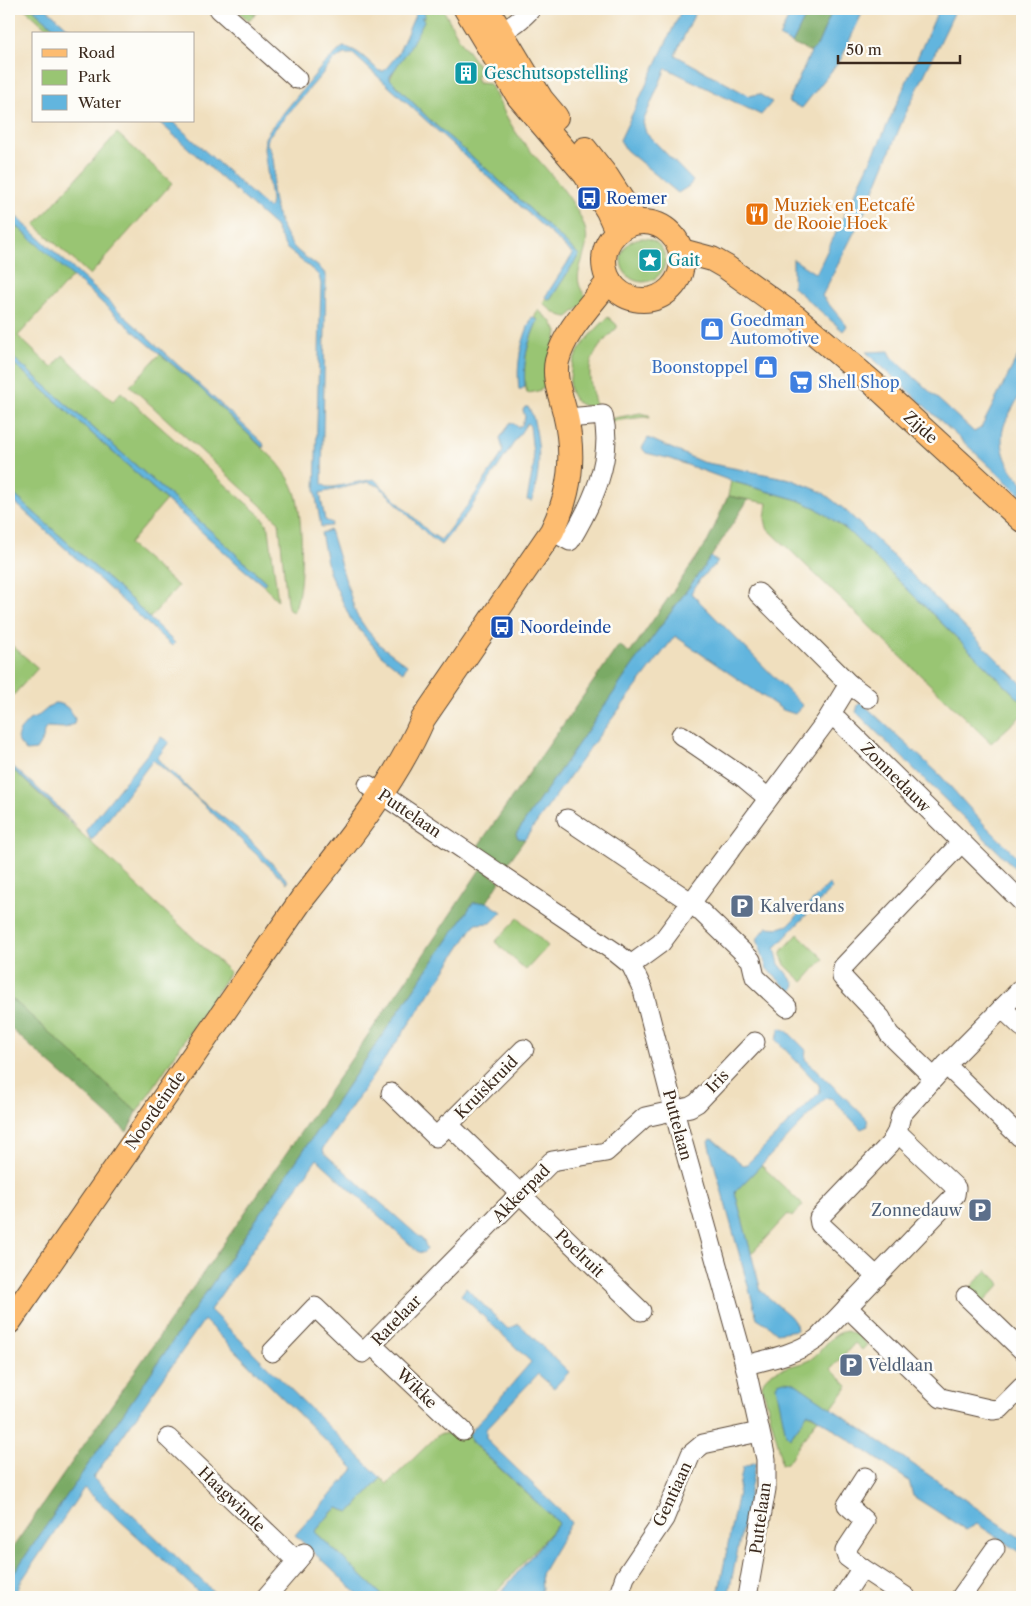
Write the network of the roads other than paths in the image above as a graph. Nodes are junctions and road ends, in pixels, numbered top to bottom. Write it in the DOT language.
graph roads {
  1 [pos="219,9"];
  2 [pos="466,9"];
  3 [pos="531,9"];
  4 [pos="491,19"];
  5 [pos="297,79"];
  6 [pos="627,226"];
  7 [pos="681,262"];
  8 [pos="617,288"];
  9 [pos="564,408"];
  10 [pos="1022,520"];
  11 [pos="552,531"];
  12 [pos="758,594"];
  13 [pos="849,684"];
  14 [pos="868,698"];
  15 [pos="827,720"];
  16 [pos="681,735"];
  17 [pos="374,789"];
  18 [pos="768,798"];
  19 [pos="567,819"];
  20 [pos="961,843"];
  21 [pos="1022,902"];
  22 [pos="692,903"];
  23 [pos="631,964"];
  24 [pos="1022,988"];
  25 [pos="787,1007"];
  26 [pos="1002,1008"];
  27 [pos="1022,1027"];
  28 [pos="755,1042"];
  29 [pos="524,1049"];
  30 [pos="940,1071"];
  31 [pos="391,1093"];
  32 [pos="674,1111"];
  33 [pos="448,1124"];
  34 [pos="897,1132"];
  35 [pos="1020,1137"];
  36 [pos="520,1195"];
  37 [pos="877,1277"];
  38 [pos="435,1280"];
  39 [pos="966,1296"];
  40 [pos="847,1307"];
  41 [pos="641,1311"];
  42 [pos="9,1322"];
  43 [pos="372,1345"];
  44 [pos="1022,1350"];
  45 [pos="272,1352"];
  46 [pos="745,1365"];
  47 [pos="1022,1387"];
  48 [pos="462,1432"];
  49 [pos="760,1432"];
  50 [pos="168,1438"];
  51 [pos="865,1477"];
  52 [pos="995,1549"];
  53 [pos="862,1568"];
  54 [pos="266,1597"];
  55 [pos="618,1597"];
  56 [pos="747,1597"];
  57 [pos="843,1597"];
  58 [pos="906,1597"];
  59 [pos="961,1597"];
  1 -- 5 [label="street"];
  2 -- 4 [label="main road"];
  3 -- 4 [label="street"];
  4 -- 6 [label="main road"];
  6 -- 7 [label="main road"];
  6 -- 8 [label="main road"];
  7 -- 8 [label="main road"];
  7 -- 10 [label="main road, Zijde"];
  8 -- 9 [label="main road, Noordeinde"];
  9 -- 11 [label="main road, Noordeinde"];
  9 -- 11 [label="street"];
  11 -- 17 [label="main road, Noordeinde"];
  12 -- 13 [label="street"];
  13 -- 14 [label="street"];
  13 -- 15 [label="street"];
  15 -- 18 [label="street"];
  15 -- 20 [label="street, Zonnedauw"];
  16 -- 18 [label="street"];
  17 -- 23 [label="street, Puttelaan"];
  17 -- 42 [label="main road, Noordeinde"];
  18 -- 22 [label="street"];
  19 -- 22 [label="street"];
  20 -- 21 [label="street, Zonnedauw"];
  20 -- 30 [label="street"];
  22 -- 23 [label="street"];
  22 -- 25 [label="street"];
  23 -- 32 [label="street, Puttelaan"];
  24 -- 26 [label="street"];
  26 -- 27 [label="street"];
  26 -- 30 [label="street"];
  28 -- 32 [label="street, Iris"];
  29 -- 33 [label="street, Kruiskruid"];
  30 -- 34 [label="street"];
  30 -- 35 [label="street"];
  31 -- 33 [label="street, Kruiskruid"];
  32 -- 36 [label="street, Akkerpad"];
  32 -- 46 [label="street, Puttelaan"];
  33 -- 36 [label="street, Kruiskruid"];
  34 -- 37 [label="street"];
  34 -- 37 [label="street"];
  36 -- 38 [label="street, Akkerpad"];
  36 -- 41 [label="street, Poelruit"];
  37 -- 40 [label="street"];
  38 -- 43 [label="street, Ratelaar"];
  39 -- 44 [label="street"];
  40 -- 46 [label="street"];
  40 -- 47 [label="street"];
  43 -- 45 [label="street, Ratelaar"];
  43 -- 48 [label="street, Wikke"];
  46 -- 49 [label="street, Puttelaan"];
  49 -- 55 [label="street, Gentiaan"];
  49 -- 56 [label="street, Puttelaan"];
  50 -- 54 [label="street, Haagwinde"];
  51 -- 53 [label="street"];
  52 -- 59 [label="street"];
  53 -- 57 [label="street"];
  53 -- 58 [label="street"];
}
